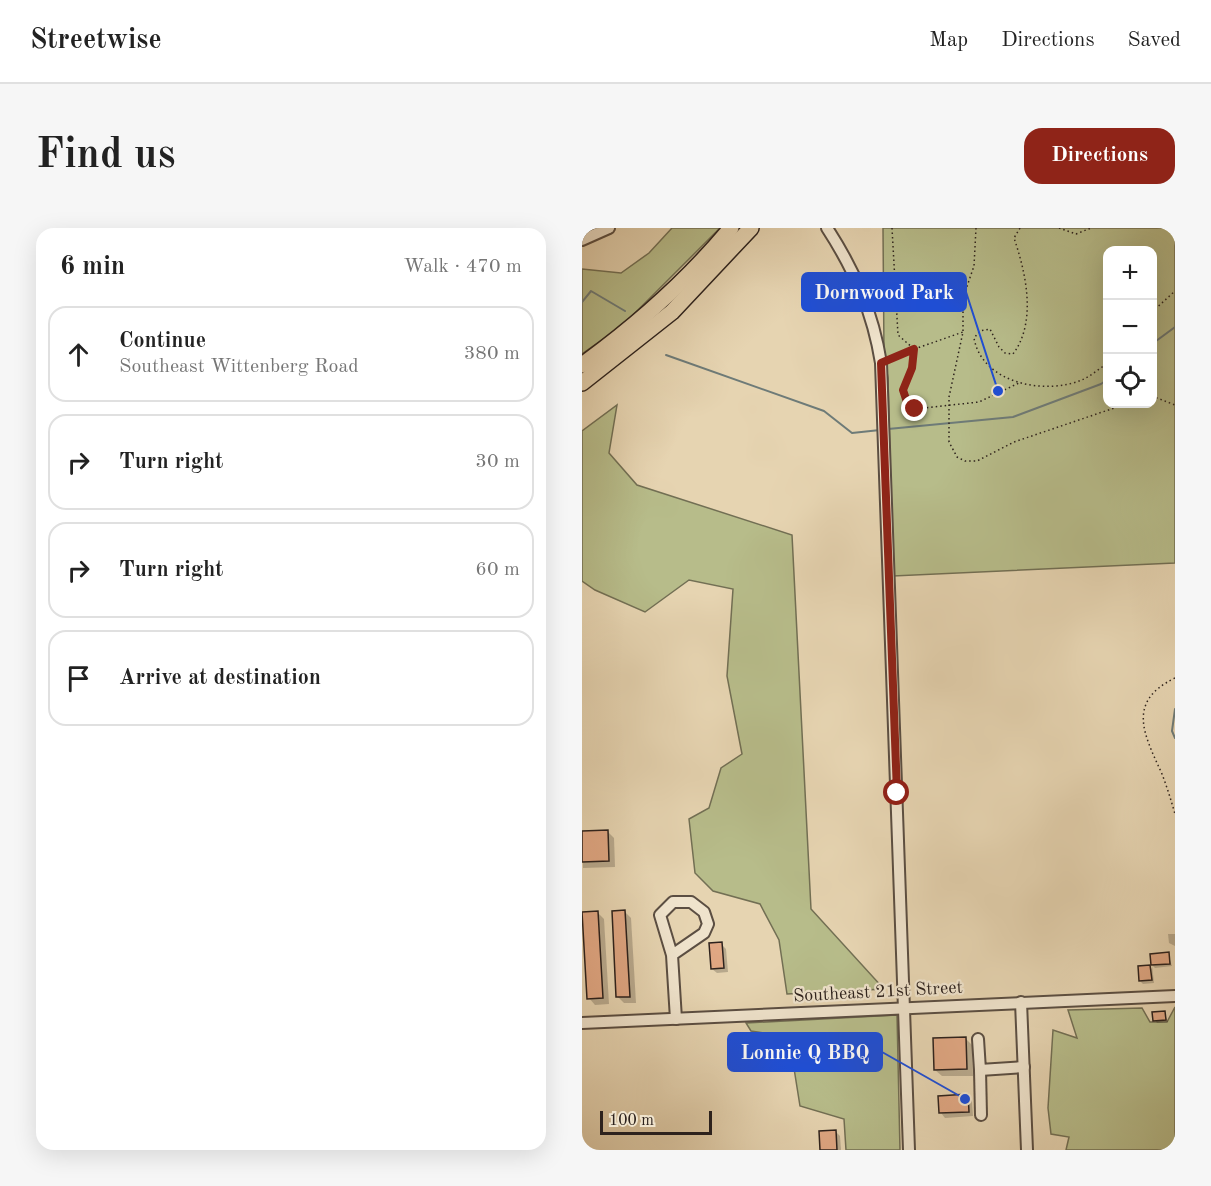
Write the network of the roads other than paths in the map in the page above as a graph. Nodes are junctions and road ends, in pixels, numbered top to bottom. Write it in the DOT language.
graph roads {
  1 [pos="731,228"];
  2 [pos="751,228"];
  3 [pos="827,228"];
  4 [pos="608,229"];
  5 [pos="582,240"];
  6 [pos="582,364"];
  7 [pos="582,383"];
  8 [pos="672,954"];
  9 [pos="1175,996"];
  10 [pos="1021,1002"];
  11 [pos="903,1008"];
  12 [pos="676,1019"];
  13 [pos="582,1023"];
  14 [pos="978,1039"];
  15 [pos="1024,1067"];
  16 [pos="980,1070"];
  17 [pos="981,1115"];
  18 [pos="1027,1136"];
  19 [pos="909,1150"];
  20 [pos="1028,1150"];
  21 [pos="1036,1150"];
  1 -- 6 [label="highway"];
  2 -- 7 [label="highway"];
  3 -- 11 [label="street"];
  4 -- 5 [label="street"];
  8 -- 8 [label="street"];
  8 -- 12 [label="street"];
  9 -- 10 [label="street, Southeast 21st Street"];
  10 -- 11 [label="street, Southeast 21st Street"];
  10 -- 15 [label="street"];
  11 -- 12 [label="street, Southeast 21st Street"];
  11 -- 19 [label="street"];
  12 -- 13 [label="street, Southeast 21st Street"];
  14 -- 16 [label="street"];
  15 -- 16 [label="street"];
  15 -- 18 [label="street"];
  16 -- 17 [label="street"];
  18 -- 20 [label="street"];
  18 -- 21 [label="street"];
}
